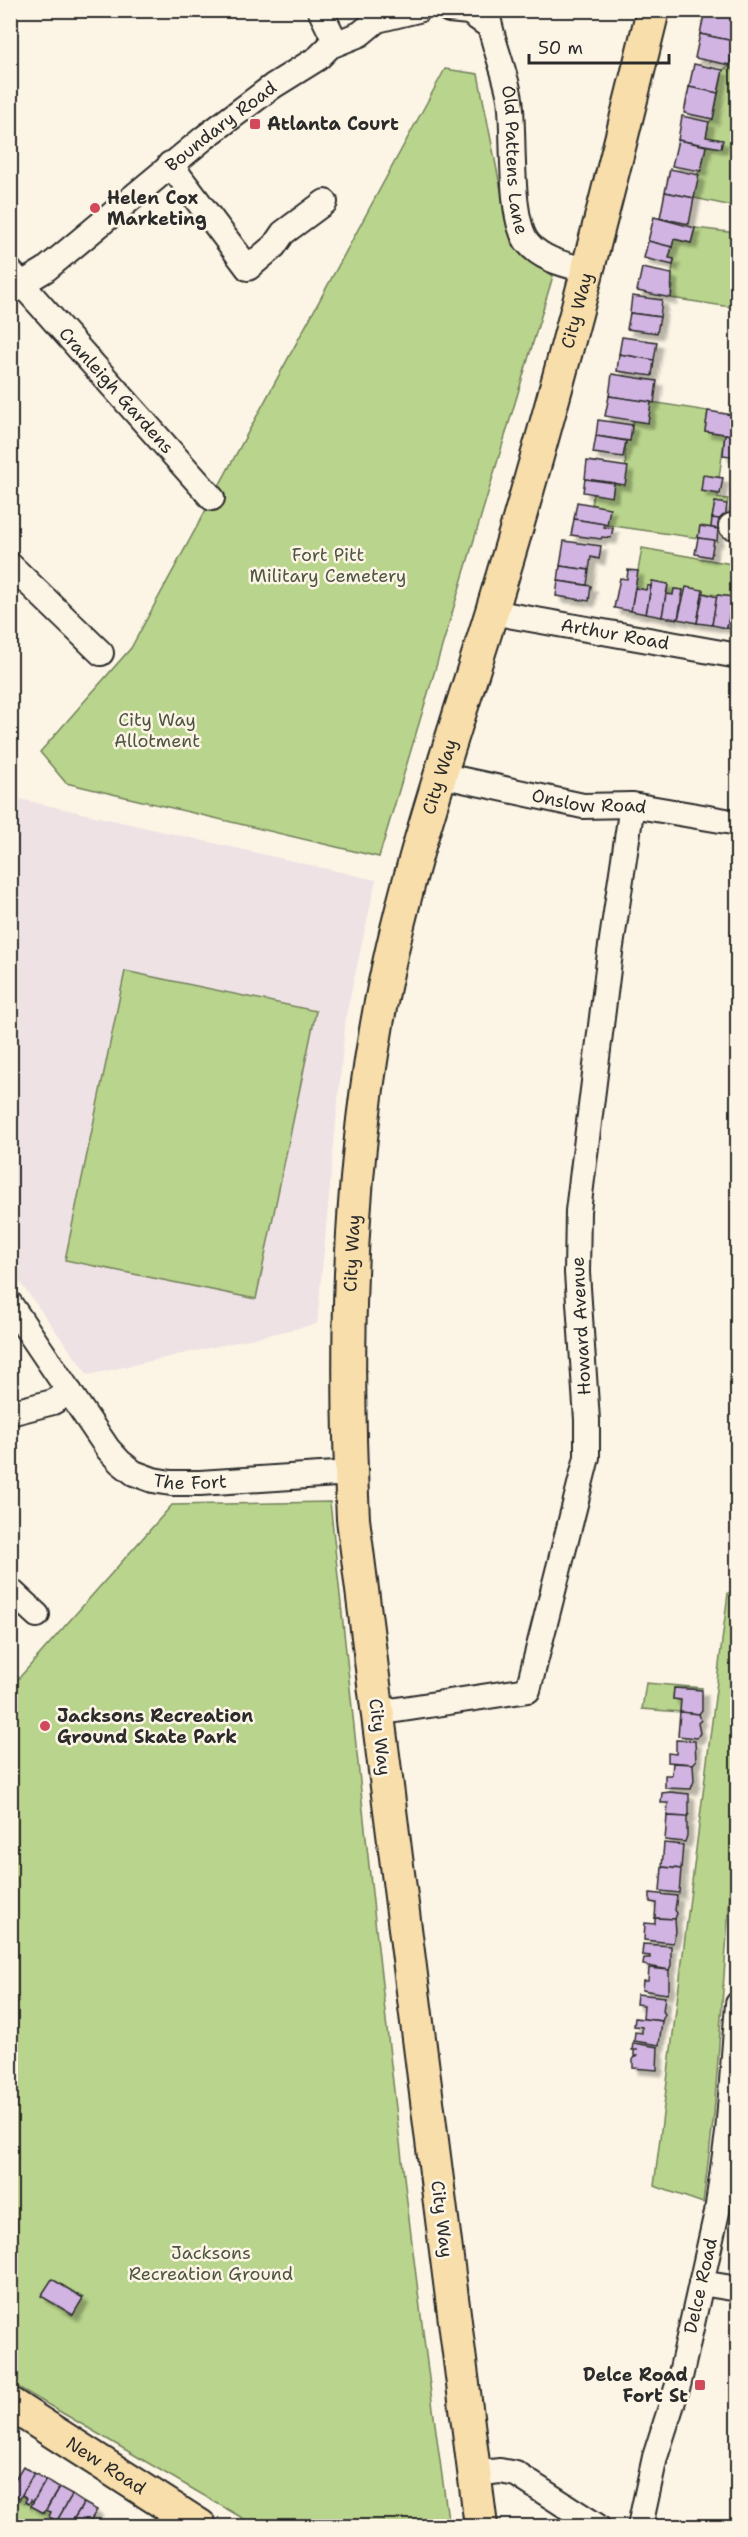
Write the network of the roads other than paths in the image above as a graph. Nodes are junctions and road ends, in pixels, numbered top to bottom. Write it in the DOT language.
graph roads {
  1 [pos="320,10"];
  2 [pos="418,10"];
  3 [pos="449,10"];
  4 [pos="653,10"];
  5 [pos="488,18"];
  6 [pos="336,43"];
  7 [pos="170,165"];
  8 [pos="325,202"];
  9 [pos="589,271"];
  10 [pos="14,282"];
  11 [pos="212,498"];
  12 [pos="10,565"];
  13 [pos="492,612"];
  14 [pos="101,653"];
  15 [pos="738,656"];
  16 [pos="440,774"];
  17 [pos="632,805"];
  18 [pos="738,823"];
  19 [pos="10,1304"];
  20 [pos="70,1392"];
  21 [pos="10,1413"];
  22 [pos="351,1473"];
  23 [pos="10,1590"];
  24 [pos="37,1615"];
  25 [pos="377,1713"];
  26 [pos="738,2004"];
  27 [pos="701,2283"];
  28 [pos="738,2289"];
  29 [pos="10,2404"];
  30 [pos="474,2474"];
  31 [pos="200,2526"];
  32 [pos="486,2526"];
  33 [pos="597,2526"];
  34 [pos="640,2526"];
  1 -- 6 [label="street"];
  2 -- 6 [label="street, Boundary Road"];
  3 -- 5 [label="street"];
  4 -- 9 [label="main road, City Way"];
  5 -- 9 [label="street, Old Pattens Lane"];
  6 -- 7 [label="street, Boundary Road"];
  7 -- 8 [label="street"];
  7 -- 10 [label="street, Boundary Road"];
  9 -- 13 [label="main road, City Way"];
  10 -- 11 [label="street, Cranleigh Gardens"];
  12 -- 14 [label="street"];
  13 -- 15 [label="street, Arthur Road"];
  13 -- 16 [label="main road, City Way"];
  16 -- 17 [label="street, Onslow Road"];
  16 -- 22 [label="main road, City Way"];
  17 -- 18 [label="street, Onslow Road"];
  17 -- 25 [label="street, Howard Avenue"];
  19 -- 20 [label="street, The Fort"];
  20 -- 21 [label="street"];
  20 -- 22 [label="street, The Fort"];
  22 -- 25 [label="main road, City Way"];
  23 -- 24 [label="street"];
  25 -- 30 [label="main road, City Way"];
  26 -- 27 [label="street, Delce Road"];
  27 -- 28 [label="street"];
  27 -- 34 [label="street, Delce Road"];
  29 -- 31 [label="main road, New Road"];
  30 -- 32 [label="main road, City Way"];
  30 -- 33 [label="street"];
}
